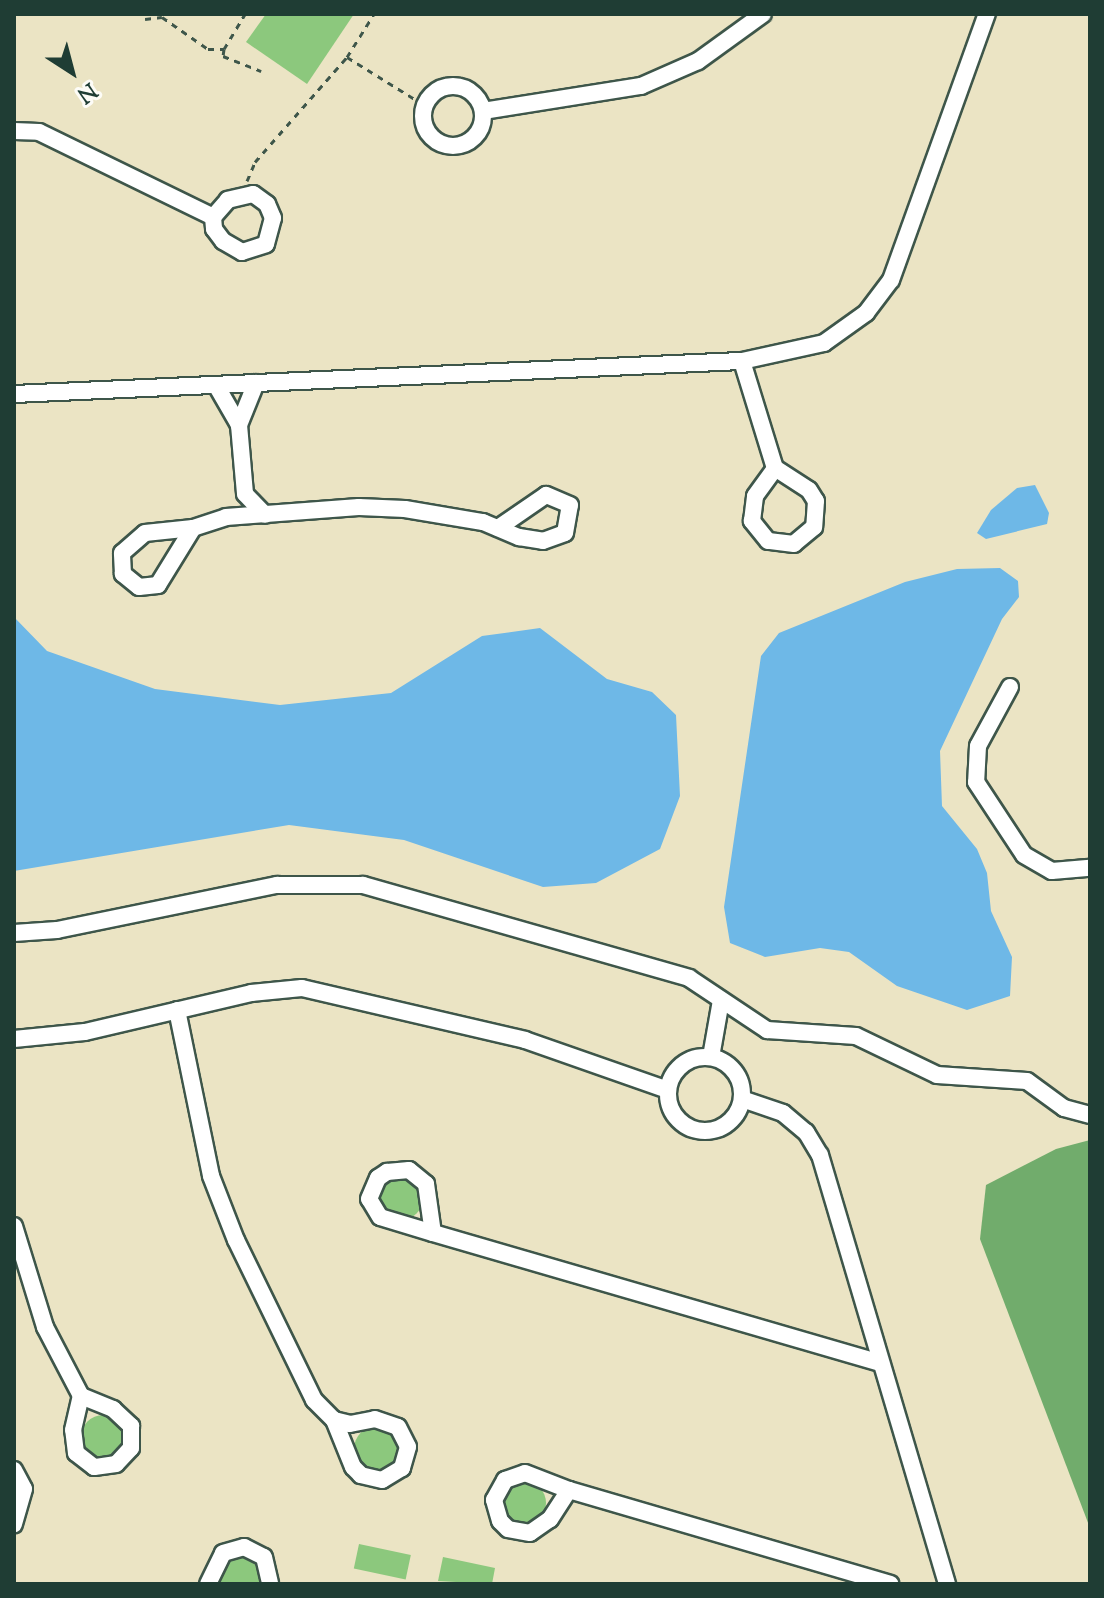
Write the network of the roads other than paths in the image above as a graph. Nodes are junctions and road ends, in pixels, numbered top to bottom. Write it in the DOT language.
graph roads {
  1 [pos="763,14"];
  2 [pos="987,14"];
  3 [pos="483,111"];
  4 [pos="14,131"];
  5 [pos="213,217"];
  6 [pos="768,357"];
  7 [pos="742,361"];
  8 [pos="256,383"];
  9 [pos="216,385"];
  10 [pos="754,388"];
  11 [pos="14,394"];
  12 [pos="239,425"];
  13 [pos="775,468"];
  14 [pos="245,494"];
  15 [pos="265,515"];
  16 [pos="226,517"];
  17 [pos="193,528"];
  18 [pos="498,528"];
  19 [pos="1010,687"];
  20 [pos="1090,868"];
  21 [pos="14,933"];
  22 [pos="721,1000"];
  23 [pos="177,1010"];
  24 [pos="14,1039"];
  25 [pos="711,1057"];
  26 [pos="668,1090"];
  27 [pos="742,1099"];
  28 [pos="1090,1115"];
  29 [pos="14,1226"];
  30 [pos="433,1233"];
  31 [pos="880,1363"];
  32 [pos="81,1396"];
  33 [pos="334,1420"];
  34 [pos="14,1470"];
  35 [pos="569,1490"];
  36 [pos="14,1525"];
  37 [pos="943,1583"];
  38 [pos="208,1584"];
  39 [pos="270,1584"];
  40 [pos="891,1584"];
  1 -- 3 [label="street"];
  2 -- 6 [label="street"];
  3 -- 3 [label="street"];
  4 -- 5 [label="street"];
  5 -- 5 [label="street"];
  6 -- 7 [label="street"];
  6 -- 10 [label="street"];
  7 -- 8 [label="street"];
  7 -- 10 [label="street"];
  8 -- 9 [label="street"];
  8 -- 12 [label="street"];
  9 -- 11 [label="street"];
  9 -- 12 [label="street"];
  10 -- 13 [label="street"];
  12 -- 14 [label="street"];
  13 -- 13 [label="street"];
  14 -- 15 [label="street"];
  14 -- 16 [label="street"];
  15 -- 16 [label="street"];
  15 -- 18 [label="street"];
  16 -- 17 [label="street"];
  17 -- 17 [label="street"];
  19 -- 20 [label="street"];
  21 -- 22 [label="street"];
  22 -- 25 [label="street"];
  22 -- 28 [label="street"];
  23 -- 24 [label="street"];
  23 -- 26 [label="street"];
  23 -- 33 [label="street"];
  25 -- 26 [label="street"];
  25 -- 27 [label="street"];
  26 -- 27 [label="street"];
  27 -- 31 [label="street"];
  29 -- 32 [label="street"];
  30 -- 30 [label="street"];
  30 -- 31 [label="street"];
  31 -- 37 [label="street"];
  32 -- 32 [label="street"];
  33 -- 33 [label="street"];
  34 -- 36 [label="street"];
  35 -- 35 [label="street"];
  35 -- 40 [label="street"];
  38 -- 39 [label="street"];
}
